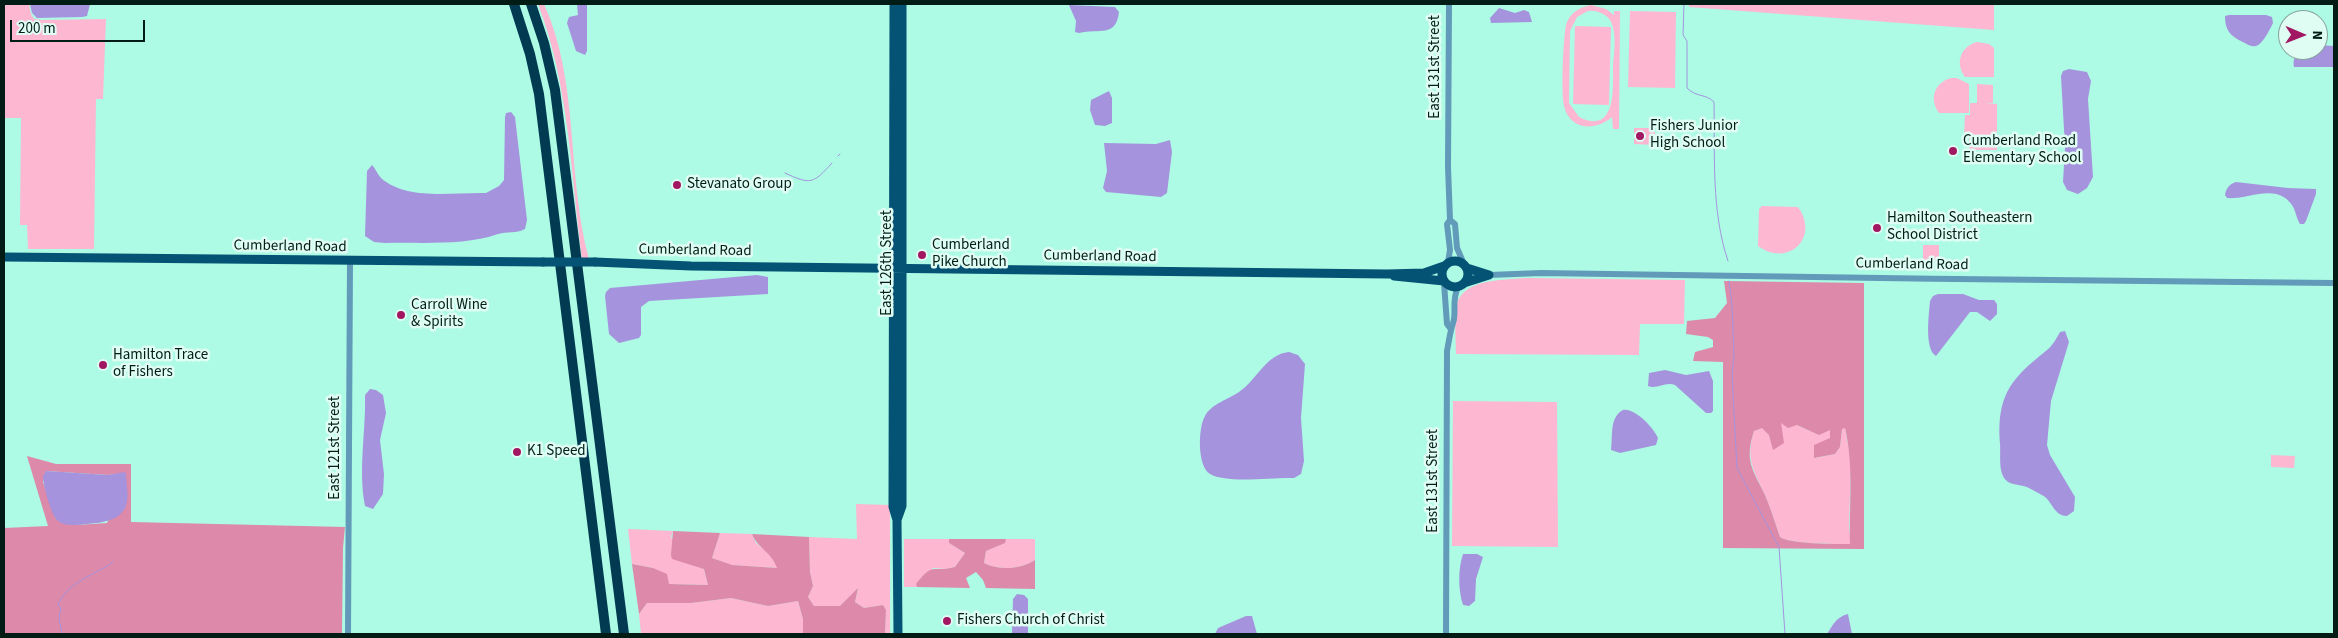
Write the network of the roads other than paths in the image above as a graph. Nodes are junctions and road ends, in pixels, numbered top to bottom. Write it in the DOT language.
graph roads {
  1 [pos="514,4"];
  2 [pos="531,4"];
  3 [pos="894,4"];
  4 [pos="902,4"];
  5 [pos="1449,4"];
  6 [pos="1450,220"];
  7 [pos="4,257"];
  8 [pos="350,261"];
  9 [pos="1446,264"];
  10 [pos="1465,266"];
  11 [pos="898,269"];
  12 [pos="1386,274"];
  13 [pos="1489,275"];
  14 [pos="1444,282"];
  15 [pos="2334,283"];
  16 [pos="1461,285"];
  17 [pos="1450,328"];
  18 [pos="348,634"];
  19 [pos="606,634"];
  20 [pos="624,634"];
  21 [pos="898,634"];
  22 [pos="1446,634"];
  1 -- 19 [label="highway"];
  2 -- 20 [label="highway"];
  3 -- 11 [label="main road, East 126th Street"];
  4 -- 11 [label="main road, East 126th Street"];
  5 -- 6 [label="street, East 131st Street"];
  6 -- 9 [label="street, East 131st Street"];
  6 -- 10 [label="street, East 131st Street"];
  7 -- 8 [label="main road, Cumberland Road"];
  8 -- 11 [label="main road, Cumberland Road, bridge"];
  8 -- 18 [label="street, East 121st Street"];
  9 -- 10 [label="main road"];
  9 -- 12 [label="main road, Cumberland Road"];
  9 -- 14 [label="main road"];
  10 -- 13 [label="main road, Cumberland Road"];
  10 -- 16 [label="main road"];
  11 -- 12 [label="main road, Cumberland Road"];
  11 -- 21 [label="main road, East 126th Street"];
  12 -- 14 [label="main road, Cumberland Road"];
  13 -- 15 [label="street, Cumberland Road"];
  13 -- 16 [label="main road, Cumberland Road"];
  14 -- 16 [label="main road"];
  14 -- 17 [label="street, East 131st Street"];
  16 -- 17 [label="street, East 131st Street"];
  17 -- 22 [label="street, East 131st Street"];
}
